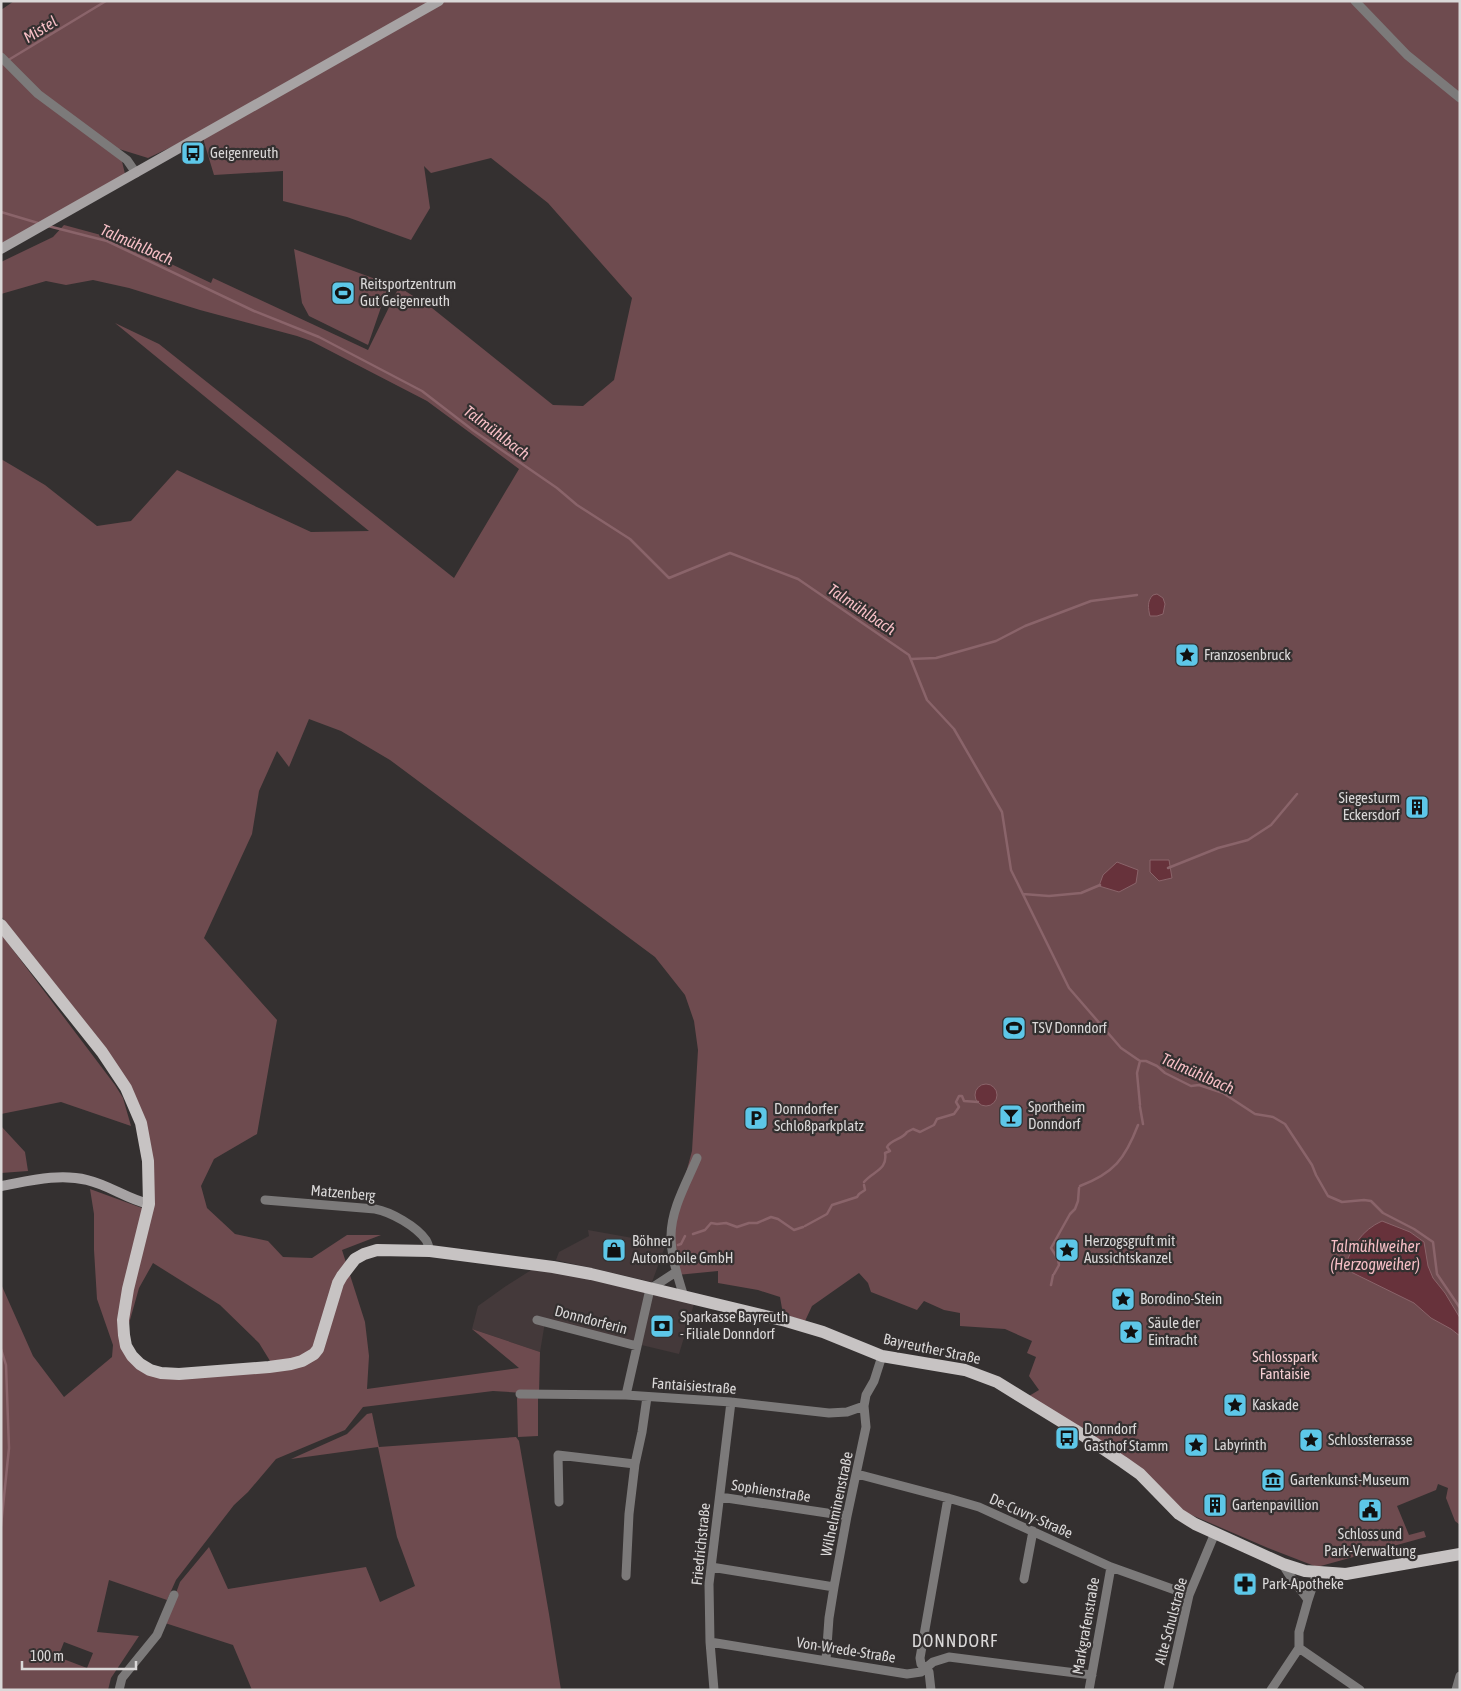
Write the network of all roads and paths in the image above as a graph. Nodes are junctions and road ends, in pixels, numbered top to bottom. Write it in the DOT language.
graph roads {
  1 [pos="439,1"];
  2 [pos="1355,1"];
  3 [pos="1,57"];
  4 [pos="1460,98"];
  5 [pos="136,174"];
  6 [pos="1,249"];
  7 [pos="1,925"];
  8 [pos="697,1158"];
  9 [pos="1,1186"];
  10 [pos="265,1200"];
  11 [pos="149,1204"];
  12 [pos="430,1251"];
  13 [pos="676,1272"];
  14 [pos="650,1289"];
  15 [pos="684,1297"];
  16 [pos="537,1320"];
  17 [pos="637,1346"];
  18 [pos="882,1356"];
  19 [pos="520,1394"];
  20 [pos="626,1396"];
  21 [pos="647,1397"];
  22 [pos="731,1402"];
  23 [pos="864,1406"];
  24 [pos="635,1464"];
  25 [pos="857,1474"];
  26 [pos="720,1497"];
  27 [pos="948,1498"];
  28 [pos="559,1502"];
  29 [pos="847,1516"];
  30 [pos="1033,1531"];
  31 [pos="1215,1533"];
  32 [pos="1460,1554"];
  33 [pos="1283,1564"];
  34 [pos="1111,1566"];
  35 [pos="711,1567"];
  36 [pos="1311,1572"];
  37 [pos="626,1576"];
  38 [pos="1024,1579"];
  39 [pos="834,1587"];
  40 [pos="1300,1587"];
  41 [pos="1189,1594"];
  42 [pos="174,1595"];
  43 [pos="1308,1600"];
  44 [pos="710,1642"];
  45 [pos="1299,1648"];
  46 [pos="826,1660"];
  47 [pos="926,1668"];
  48 [pos="1092,1675"];
  49 [pos="1460,1676"];
  50 [pos="120,1690"];
  51 [pos="714,1690"];
  52 [pos="931,1690"];
  53 [pos="1089,1690"];
  54 [pos="1168,1690"];
  55 [pos="1271,1690"];
  56 [pos="1360,1690"];
  57 [pos="1456,1690"];
  1 -- 5 [label="main road"];
  2 -- 4 [label="street"];
  3 -- 5 [label="street"];
  5 -- 6 [label="main road"];
  7 -- 11 [label="main road, Bayreuther Straße"];
  8 -- 13 [label="street"];
  9 -- 11 [label="main road"];
  10 -- 12 [label="street, Matzenberg"];
  11 -- 12 [label="main road, Bayreuther Straße"];
  12 -- 14 [label="main road, Bayreuther Straße"];
  13 -- 14 [label="street"];
  13 -- 15 [label="street"];
  14 -- 15 [label="main road, Bayreuther Straße"];
  14 -- 17 [label="street, Donndorferin"];
  15 -- 18 [label="main road, Bayreuther Straße"];
  16 -- 17 [label="street, Donndorferin"];
  17 -- 20 [label="street, Donndorferin"];
  18 -- 23 [label="street, Wilhelminenstraße"];
  18 -- 31 [label="main road, Bayreuther Straße"];
  19 -- 20 [label="street, Fantaisiestraße"];
  20 -- 21 [label="street, Fantaisiestraße"];
  21 -- 22 [label="street, Fantaisiestraße"];
  21 -- 24 [label="street"];
  22 -- 23 [label="street, Fantaisiestraße"];
  22 -- 26 [label="street, Friedrichstraße"];
  23 -- 25 [label="street, Wilhelminenstraße"];
  24 -- 28 [label="street"];
  24 -- 37 [label="street"];
  25 -- 27 [label="street, De-Cuvry-Straße"];
  25 -- 29 [label="street, Wilhelminenstraße"];
  26 -- 29 [label="street, Sophienstraße"];
  26 -- 35 [label="street, Friedrichstraße"];
  27 -- 30 [label="street, De-Cuvry-Straße"];
  27 -- 47 [label="street"];
  29 -- 39 [label="street, Wilhelminenstraße"];
  30 -- 34 [label="street, De-Cuvry-Straße"];
  30 -- 38 [label="street"];
  31 -- 33 [label="main road, Bayreuther Straße"];
  31 -- 41 [label="street, Alte Schulstraße"];
  32 -- 36 [label="main road, Bayreuther Straße"];
  33 -- 36 [label="main road, Bayreuther Straße"];
  33 -- 40 [label="street"];
  34 -- 41 [label="street, De-Cuvry-Straße"];
  34 -- 48 [label="street, Markgrafenstraße"];
  35 -- 39 [label="street"];
  35 -- 44 [label="street, Friedrichstraße"];
  36 -- 40 [label="street"];
  36 -- 43 [label="street"];
  39 -- 46 [label="street, Wilhelminenstraße"];
  40 -- 43 [label="street"];
  41 -- 54 [label="street, Alte Schulstraße"];
  42 -- 50 [label="street"];
  43 -- 45 [label="street"];
  44 -- 46 [label="street, Von-Wrede-Straße"];
  44 -- 51 [label="street, Friedrichstraße"];
  45 -- 55 [label="street"];
  45 -- 56 [label="street"];
  46 -- 47 [label="street, Von-Wrede-Straße"];
  47 -- 48 [label="street, Von-Wrede-Straße"];
  47 -- 52 [label="street"];
  48 -- 53 [label="street, Markgrafenstraße"];
  49 -- 57 [label="street"];
}
